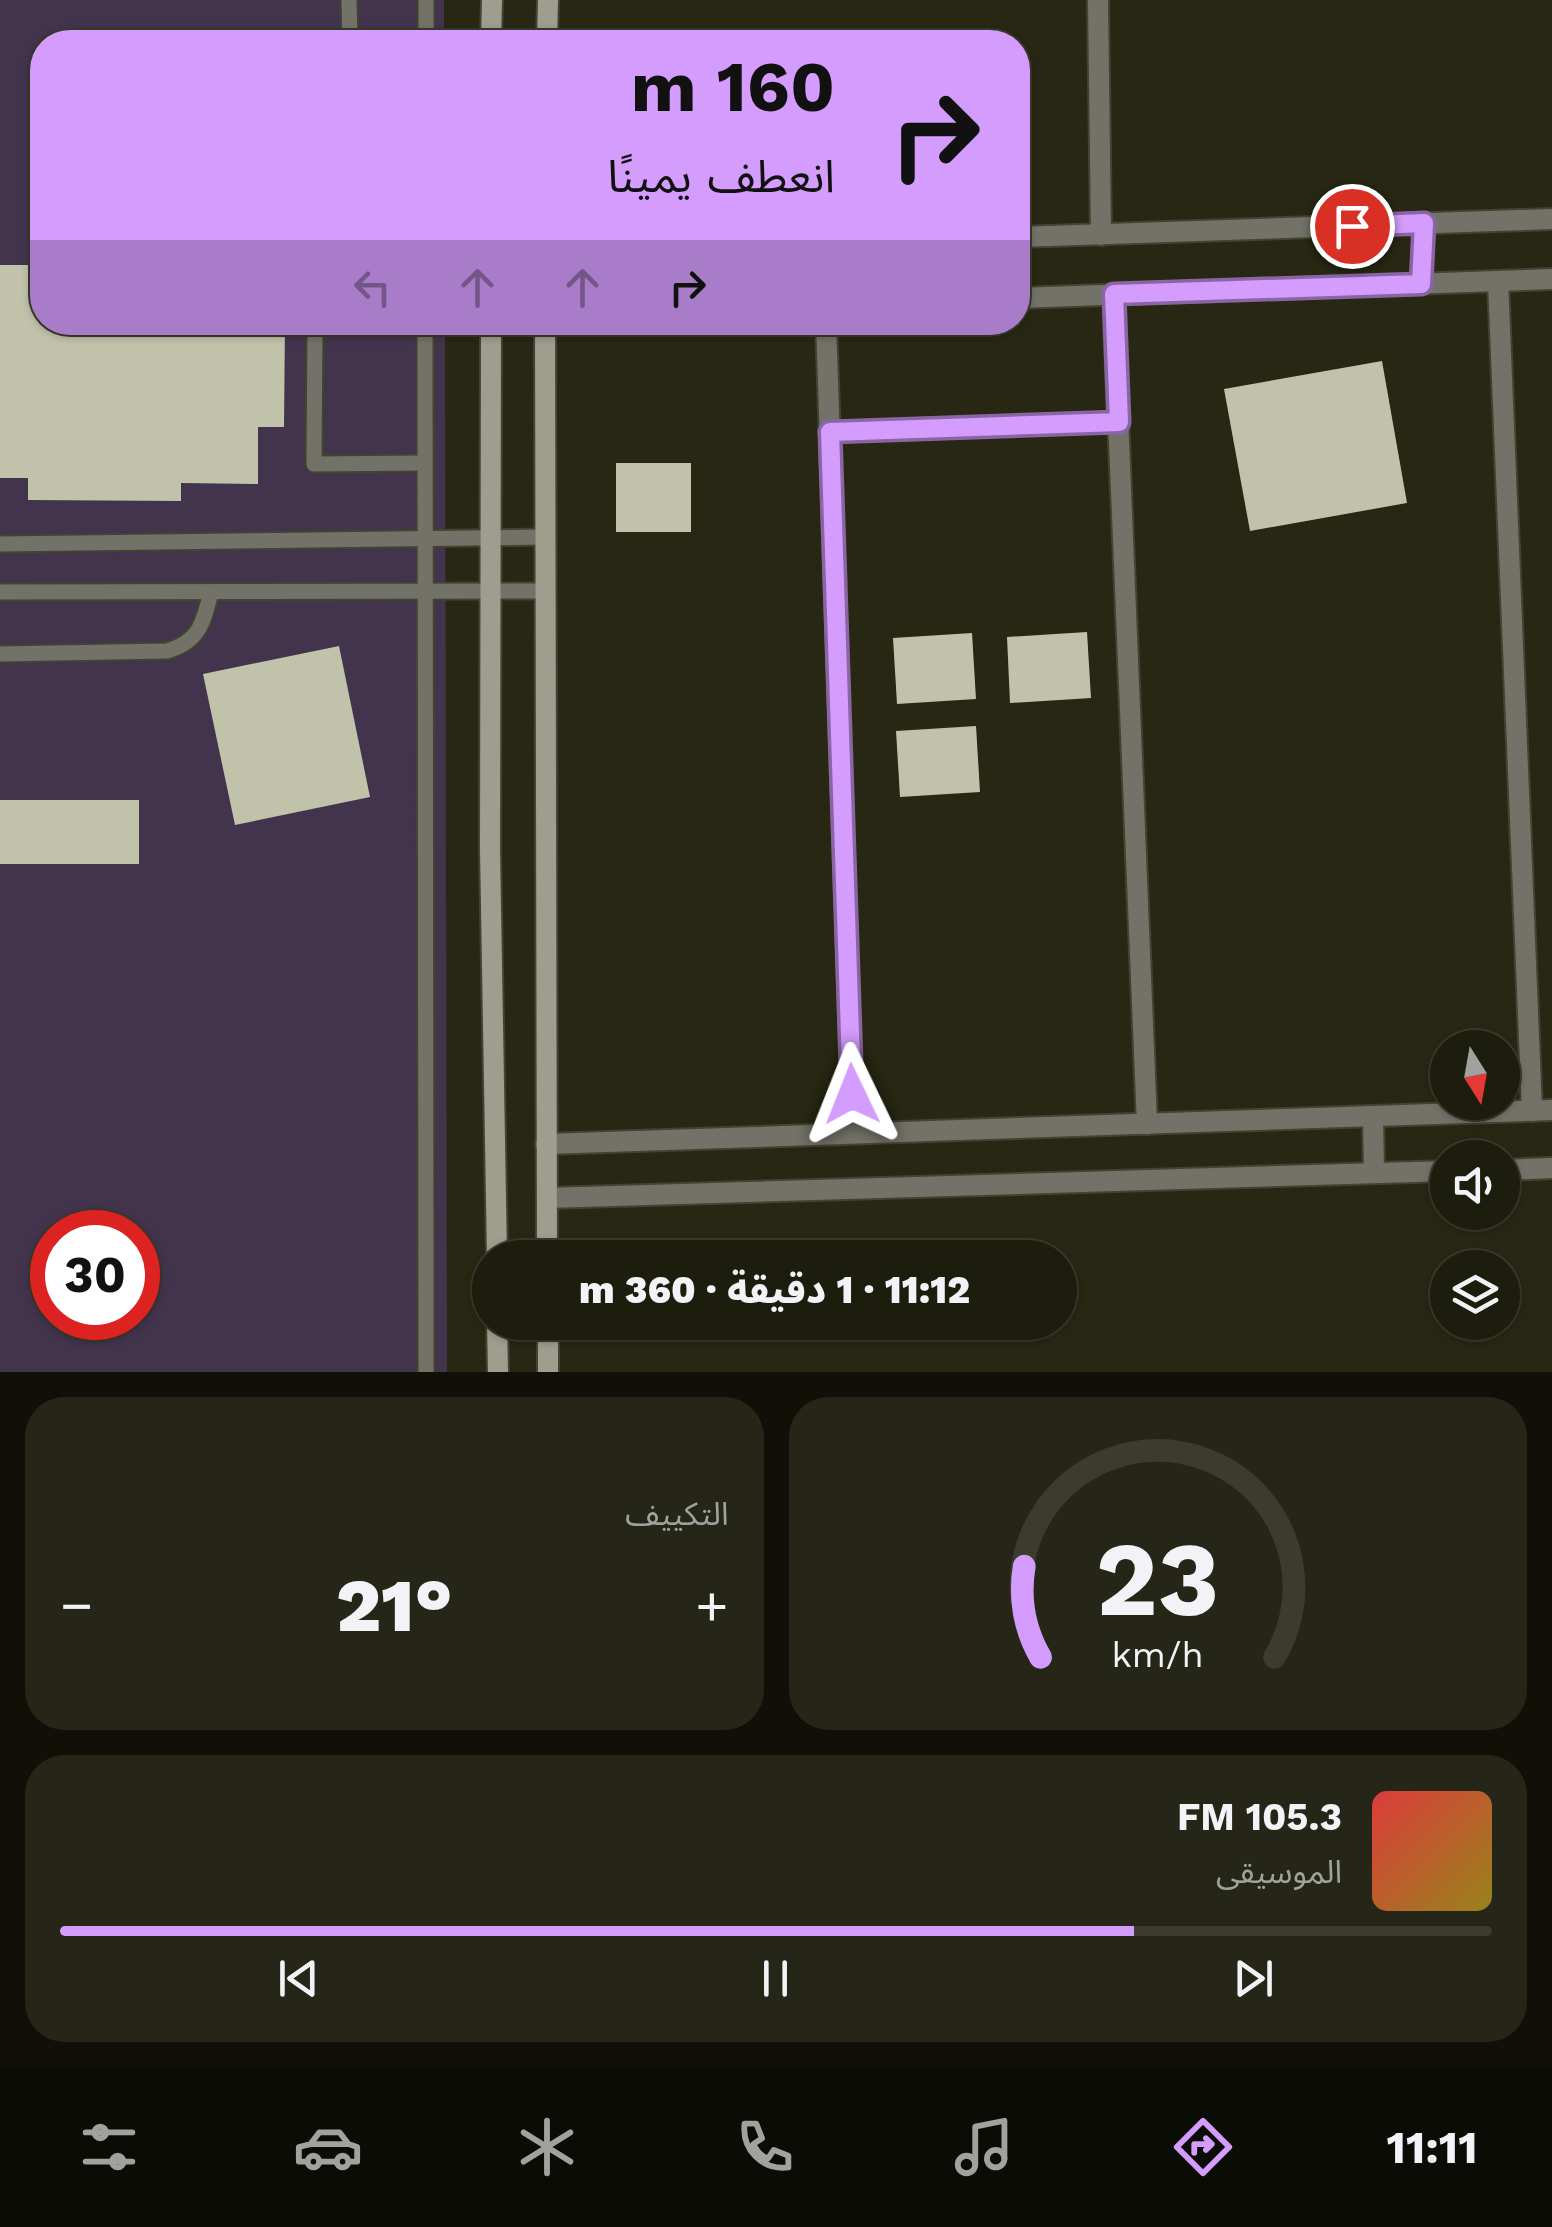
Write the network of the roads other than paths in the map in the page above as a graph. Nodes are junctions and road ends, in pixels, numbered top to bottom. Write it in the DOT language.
graph roads {
  1 [pos="349,0"];
  2 [pos="426,0"];
  3 [pos="492,0"];
  4 [pos="548,0"];
  5 [pos="1098,0"];
  6 [pos="350,30"];
  7 [pos="426,30"];
  8 [pos="491,30"];
  9 [pos="547,30"];
  10 [pos="1552,219"];
  11 [pos="1424,223"];
  12 [pos="1100,234"];
  13 [pos="1030,237"];
  14 [pos="1552,279"];
  15 [pos="1498,281"];
  16 [pos="1421,284"];
  17 [pos="1114,294"];
  18 [pos="1030,298"];
  19 [pos="314,335"];
  20 [pos="425,335"];
  21 [pos="491,335"];
  22 [pos="545,335"];
  23 [pos="826,335"];
  24 [pos="1119,422"];
  25 [pos="830,432"];
  26 [pos="424,463"];
  27 [pos="544,537"];
  28 [pos="491,539"];
  29 [pos="424,541"];
  30 [pos="0,544"];
  31 [pos="422,591"];
  32 [pos="490,591"];
  33 [pos="544,591"];
  34 [pos="0,592"];
  35 [pos="211,592"];
  36 [pos="0,654"];
  37 [pos="1542,1110"];
  38 [pos="1373,1116"];
  39 [pos="1147,1124"];
  40 [pos="853,1133"];
  41 [pos="546,1144"];
  42 [pos="1552,1168"];
  43 [pos="1520,1169"];
  44 [pos="1430,1171"];
  45 [pos="1374,1173"];
  46 [pos="547,1198"];
  47 [pos="496,1240"];
  48 [pos="547,1240"];
  49 [pos="498,1340"];
  50 [pos="548,1340"];
  51 [pos="426,1372"];
  52 [pos="498,1372"];
  53 [pos="548,1372"];
  1 -- 6 [label="lane"];
  2 -- 7 [label="lane"];
  3 -- 8 [label="main road"];
  4 -- 9 [label="main road"];
  5 -- 12 [label="street"];
  10 -- 11 [label="street"];
  11 -- 12 [label="street"];
  11 -- 16 [label="street"];
  12 -- 13 [label="street"];
  14 -- 15 [label="street"];
  15 -- 16 [label="street"];
  15 -- 37 [label="street"];
  16 -- 17 [label="street"];
  17 -- 18 [label="street"];
  17 -- 24 [label="street"];
  19 -- 26 [label="lane"];
  20 -- 26 [label="lane"];
  21 -- 28 [label="main road"];
  22 -- 27 [label="main road"];
  23 -- 25 [label="street"];
  24 -- 25 [label="street"];
  24 -- 39 [label="street"];
  25 -- 40 [label="street"];
  26 -- 29 [label="lane"];
  27 -- 28 [label="lane"];
  27 -- 33 [label="main road"];
  28 -- 29 [label="lane"];
  28 -- 32 [label="main road"];
  29 -- 30 [label="lane"];
  29 -- 31 [label="lane"];
  31 -- 32 [label="lane"];
  31 -- 35 [label="lane"];
  31 -- 51 [label="lane"];
  32 -- 33 [label="lane"];
  32 -- 47 [label="main road"];
  33 -- 41 [label="main road"];
  34 -- 35 [label="lane"];
  35 -- 36 [label="lane"];
  37 -- 38 [label="street"];
  38 -- 39 [label="street"];
  38 -- 45 [label="street"];
  39 -- 40 [label="street"];
  40 -- 41 [label="street"];
  41 -- 46 [label="main road"];
  42 -- 43 [label="street"];
  44 -- 45 [label="street"];
  45 -- 46 [label="street"];
  46 -- 48 [label="main road"];
  49 -- 52 [label="main road"];
  50 -- 53 [label="main road"];
}
